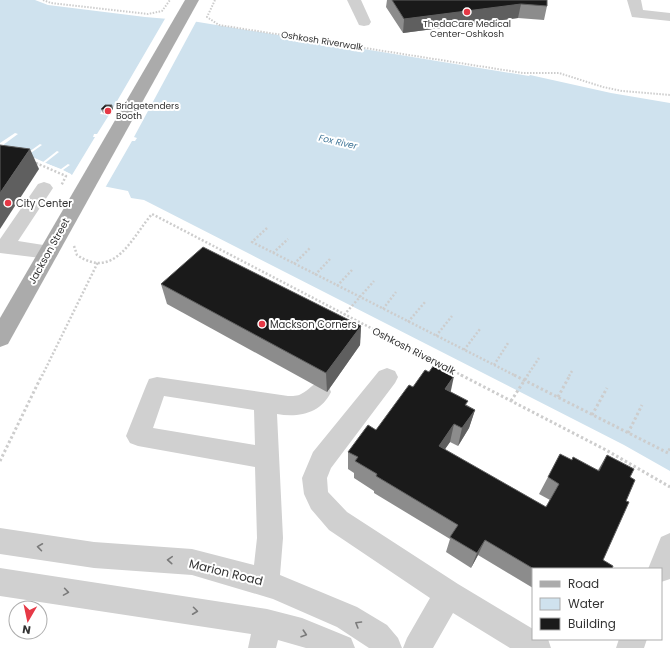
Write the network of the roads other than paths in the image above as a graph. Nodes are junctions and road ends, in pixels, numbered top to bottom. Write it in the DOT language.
graph roads {
  1 [pos="192,0"];
  2 [pos="354,0"];
  3 [pos="635,0"];
  4 [pos="650,1"];
  5 [pos="670,17"];
  6 [pos="364,22"];
  7 [pos="44,188"];
  8 [pos="3,247"];
  9 [pos="49,252"];
  10 [pos="0,338"];
  11 [pos="388,376"];
  12 [pos="320,392"];
  13 [pos="265,402"];
  14 [pos="267,458"];
  15 [pos="0,541"];
  16 [pos="670,546"];
  17 [pos="661,568"];
  18 [pos="0,582"];
  19 [pos="266,582"];
  20 [pos="448,594"];
  21 [pos="264,635"];
  22 [pos="341,648"];
  23 [pos="388,648"];
  24 [pos="416,648"];
  25 [pos="537,648"];
  1 -- 9 [label="main road, Jackson Street"];
  2 -- 6 [label="street"];
  3 -- 4 [label="street"];
  3 -- 5 [label="street"];
  7 -- 8 [label="street"];
  8 -- 9 [label="street"];
  9 -- 10 [label="main road, Jackson Street"];
  11 -- 20 [label="street"];
  12 -- 13 [label="street"];
  13 -- 14 [label="street"];
  13 -- 14 [label="street"];
  14 -- 19 [label="street"];
  19 -- 15 [label="street, Marion Road, one-way"];
  16 -- 17 [label="street"];
  18 -- 21 [label="street, one-way"];
  23 -- 19 [label="street, Marion Road, one-way"];
  20 -- 24 [label="street"];
  20 -- 25 [label="street"];
  21 -- 22 [label="street, one-way"];
}
